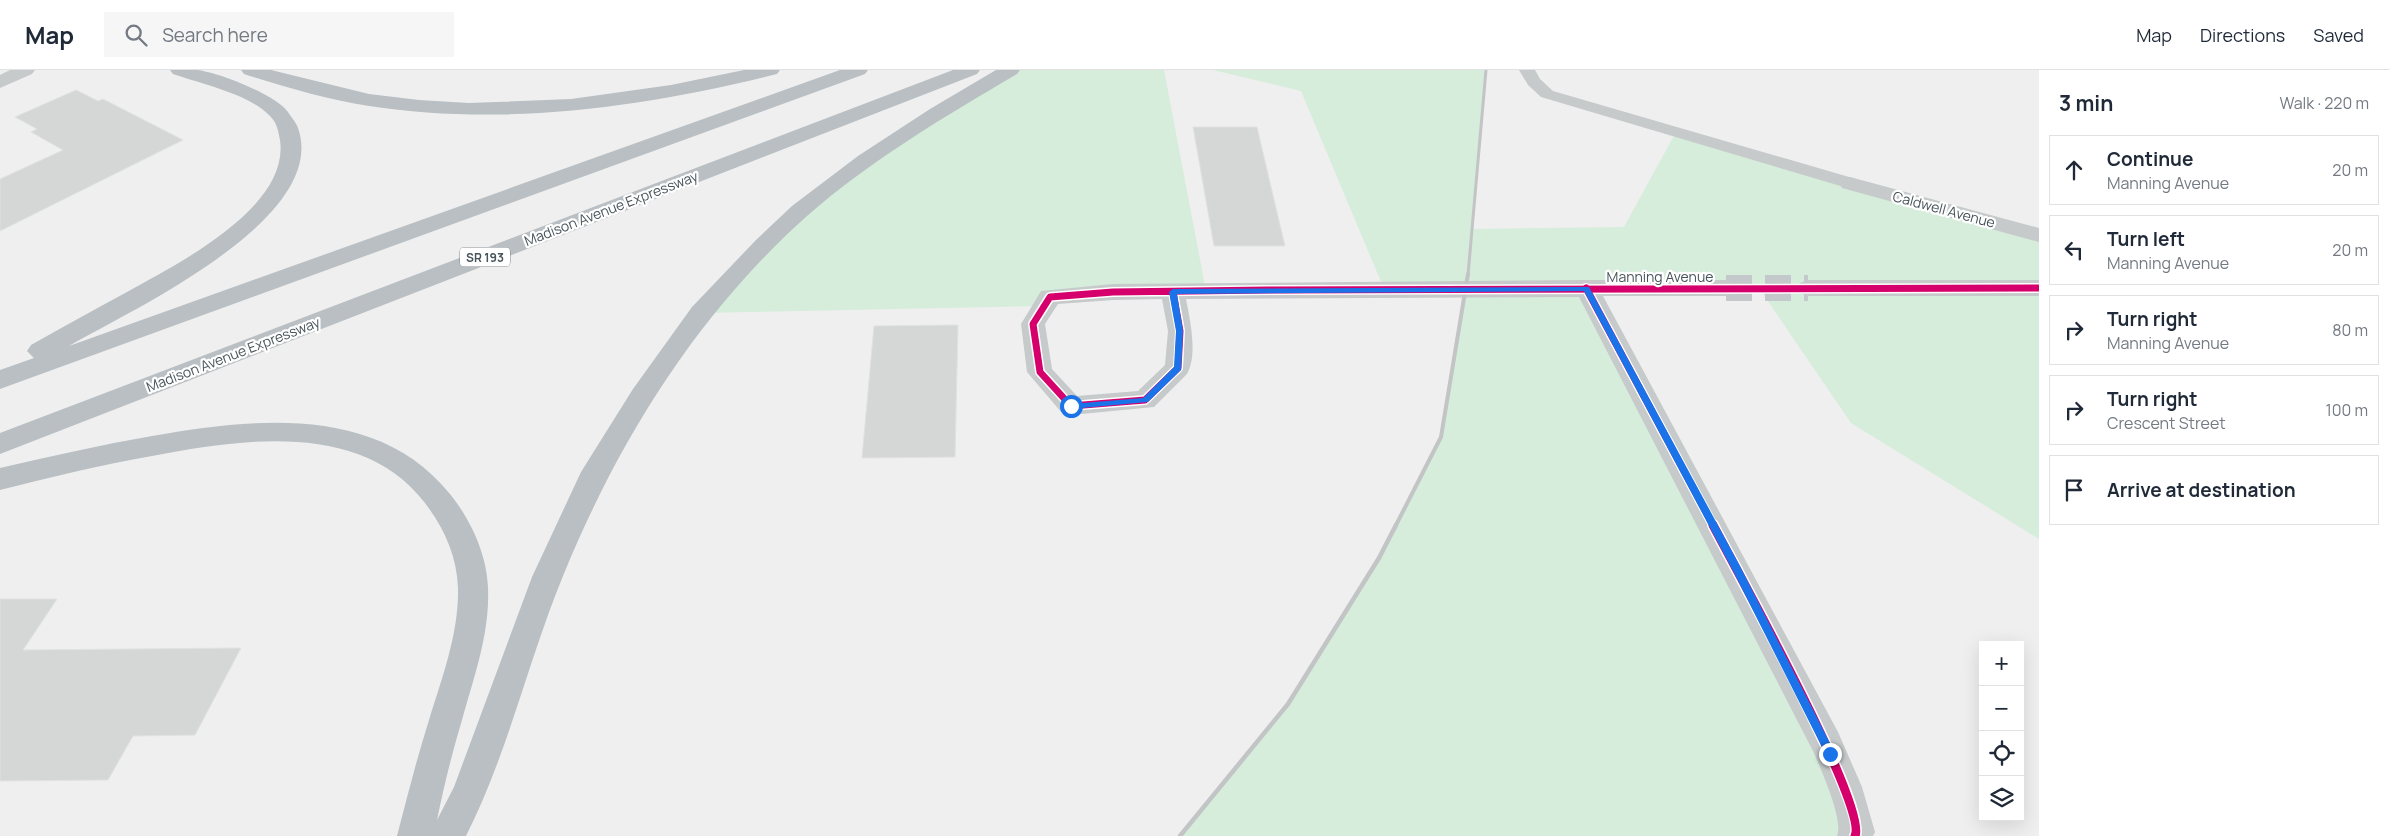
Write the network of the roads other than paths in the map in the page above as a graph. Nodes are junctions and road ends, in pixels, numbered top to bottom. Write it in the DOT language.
graph roads {
  1 [pos="25,70"];
  2 [pos="180,70"];
  3 [pos="251,70"];
  4 [pos="770,70"];
  5 [pos="858,70"];
  6 [pos="970,70"];
  7 [pos="1010,70"];
  8 [pos="1527,70"];
  9 [pos="0,82"];
  10 [pos="1850,183"];
  11 [pos="2039,235"];
  12 [pos="1586,288"];
  13 [pos="1726,288"];
  14 [pos="1808,288"];
  15 [pos="2039,288"];
  16 [pos="1173,292"];
  17 [pos="0,374"];
  18 [pos="0,380"];
  19 [pos="0,444"];
  20 [pos="0,478"];
  21 [pos="1858,835"];
  22 [pos="415,836"];
  23 [pos="447,836"];
  1 -- 9 [label="street"];
  2 -- 17 [label="highway"];
  3 -- 4 [label="highway"];
  5 -- 18 [label="highway"];
  6 -- 19 [label="highway, Madison Avenue Expressway / SR 193"];
  7 -- 23 [label="highway"];
  8 -- 10 [label="lane"];
  10 -- 11 [label="street, Caldwell Avenue"];
  12 -- 13 [label="street, Manning Avenue"];
  12 -- 16 [label="street, Manning Avenue"];
  12 -- 21 [label="street"];
  14 -- 15 [label="street"];
  16 -- 16 [label="street, Manning Avenue"];
  20 -- 22 [label="highway"];
}
